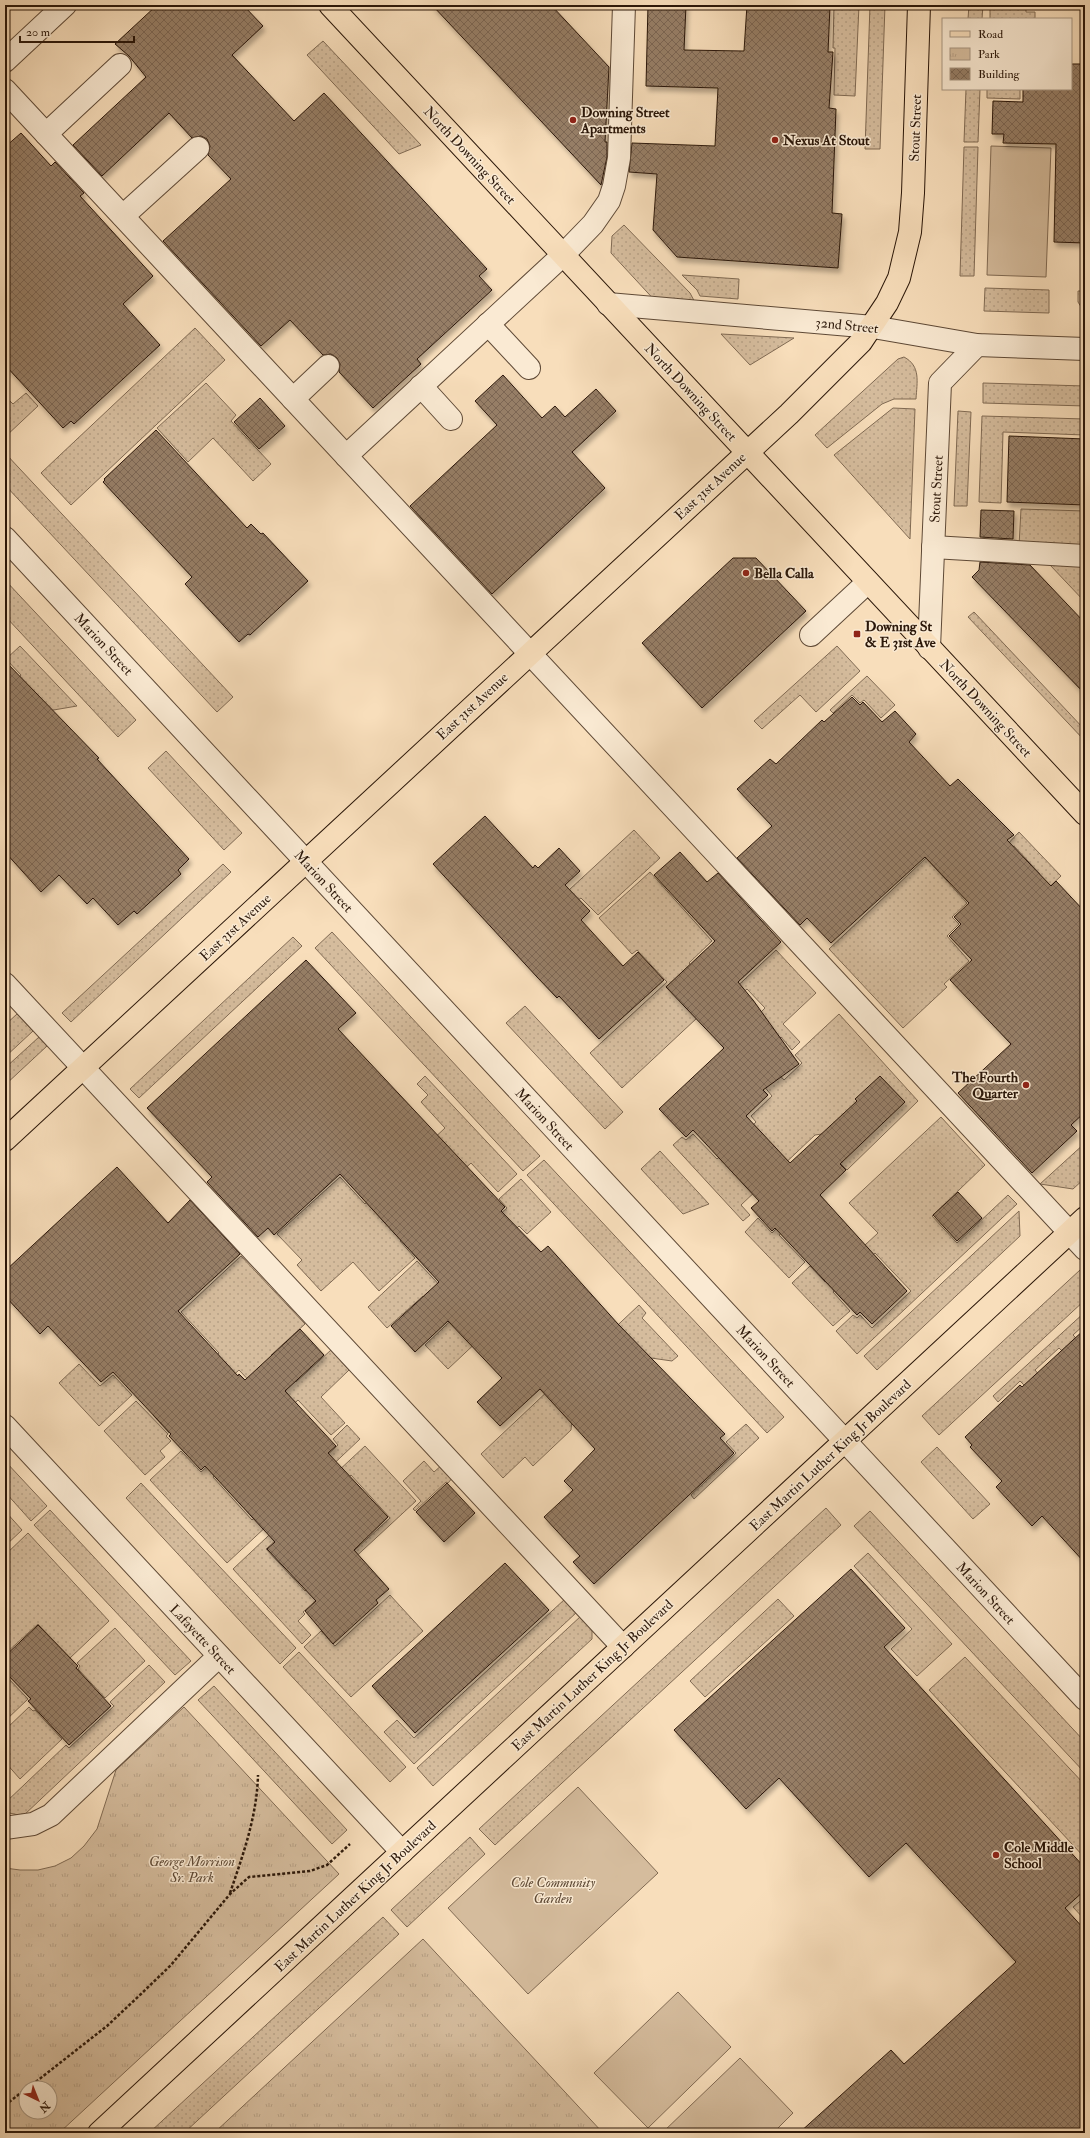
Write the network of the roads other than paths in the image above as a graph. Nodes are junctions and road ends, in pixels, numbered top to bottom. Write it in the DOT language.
graph roads {
  1 [pos="65,5"];
  2 [pos="330,5"];
  3 [pos="624,5"];
  4 [pos="919,5"];
  5 [pos="5,60"];
  6 [pos="120,65"];
  7 [pos="5,90"];
  8 [pos="46,134"];
  9 [pos="198,148"];
  10 [pos="123,216"];
  11 [pos="907,250"];
  12 [pos="563,256"];
  13 [pos="608,304"];
  14 [pos="488,324"];
  15 [pos="873,326"];
  16 [pos="977,345"];
  17 [pos="1085,349"];
  18 [pos="328,366"];
  19 [pos="529,368"];
  20 [pos="420,386"];
  21 [pos="293,399"];
  22 [pos="451,419"];
  23 [pos="747,452"];
  24 [pos="346,456"];
  25 [pos="5,538"];
  26 [pos="933,547"];
  27 [pos="1085,556"];
  28 [pos="868,582"];
  29 [pos="811,635"];
  30 [pos="929,648"];
  31 [pos="530,653"];
  32 [pos="1085,814"];
  33 [pos="305,861"];
  34 [pos="5,984"];
  35 [pos="83,1068"];
  36 [pos="5,1140"];
  37 [pos="1077,1225"];
  38 [pos="1085,1249"];
  39 [pos="5,1426"];
  40 [pos="845,1441"];
  41 [pos="623,1647"];
  42 [pos="219,1656"];
  43 [pos="1085,1699"];
  44 [pos="5,1828"];
  45 [pos="402,1852"];
  46 [pos="99,2133"];
  1 -- 5 [label="street"];
  2 -- 12 [label="main road, North Downing Street"];
  3 -- 12 [label="street"];
  4 -- 11 [label="main road, Stout Street"];
  6 -- 8 [label="street"];
  7 -- 8 [label="street"];
  8 -- 10 [label="street"];
  9 -- 10 [label="street"];
  10 -- 21 [label="street"];
  11 -- 15 [label="main road, East 31st Avenue"];
  12 -- 13 [label="main road, North Downing Street"];
  12 -- 14 [label="street"];
  13 -- 15 [label="street, 32nd Street"];
  13 -- 23 [label="main road, North Downing Street"];
  14 -- 19 [label="street"];
  14 -- 20 [label="street"];
  15 -- 16 [label="street, 32nd Street"];
  15 -- 23 [label="main road, East 31st Avenue"];
  16 -- 17 [label="street, 32nd Street"];
  16 -- 26 [label="street, Stout Street"];
  18 -- 21 [label="street"];
  20 -- 22 [label="street"];
  20 -- 24 [label="street"];
  21 -- 24 [label="street"];
  23 -- 28 [label="main road, North Downing Street"];
  23 -- 31 [label="main road, East 31st Avenue"];
  24 -- 31 [label="street"];
  25 -- 33 [label="street, Marion Street"];
  26 -- 27 [label="street"];
  26 -- 30 [label="street, Stout Street"];
  28 -- 29 [label="street"];
  28 -- 30 [label="main road, North Downing Street"];
  30 -- 32 [label="main road, North Downing Street"];
  31 -- 33 [label="main road, East 31st Avenue"];
  31 -- 37 [label="street"];
  33 -- 35 [label="main road, East 31st Avenue"];
  33 -- 40 [label="street, Marion Street"];
  34 -- 35 [label="street"];
  35 -- 36 [label="main road, East 31st Avenue"];
  35 -- 41 [label="street"];
  37 -- 38 [label="street"];
  37 -- 40 [label="main road, East Martin Luther King Jr Boulevard"];
  39 -- 42 [label="street, Lafayette Street"];
  40 -- 41 [label="main road, East Martin Luther King Jr Boulevard"];
  40 -- 43 [label="street, Marion Street"];
  41 -- 45 [label="main road, East Martin Luther King Jr Boulevard"];
  42 -- 44 [label="street"];
  42 -- 45 [label="street, Lafayette Street"];
  45 -- 46 [label="main road, East Martin Luther King Jr Boulevard"];
}
